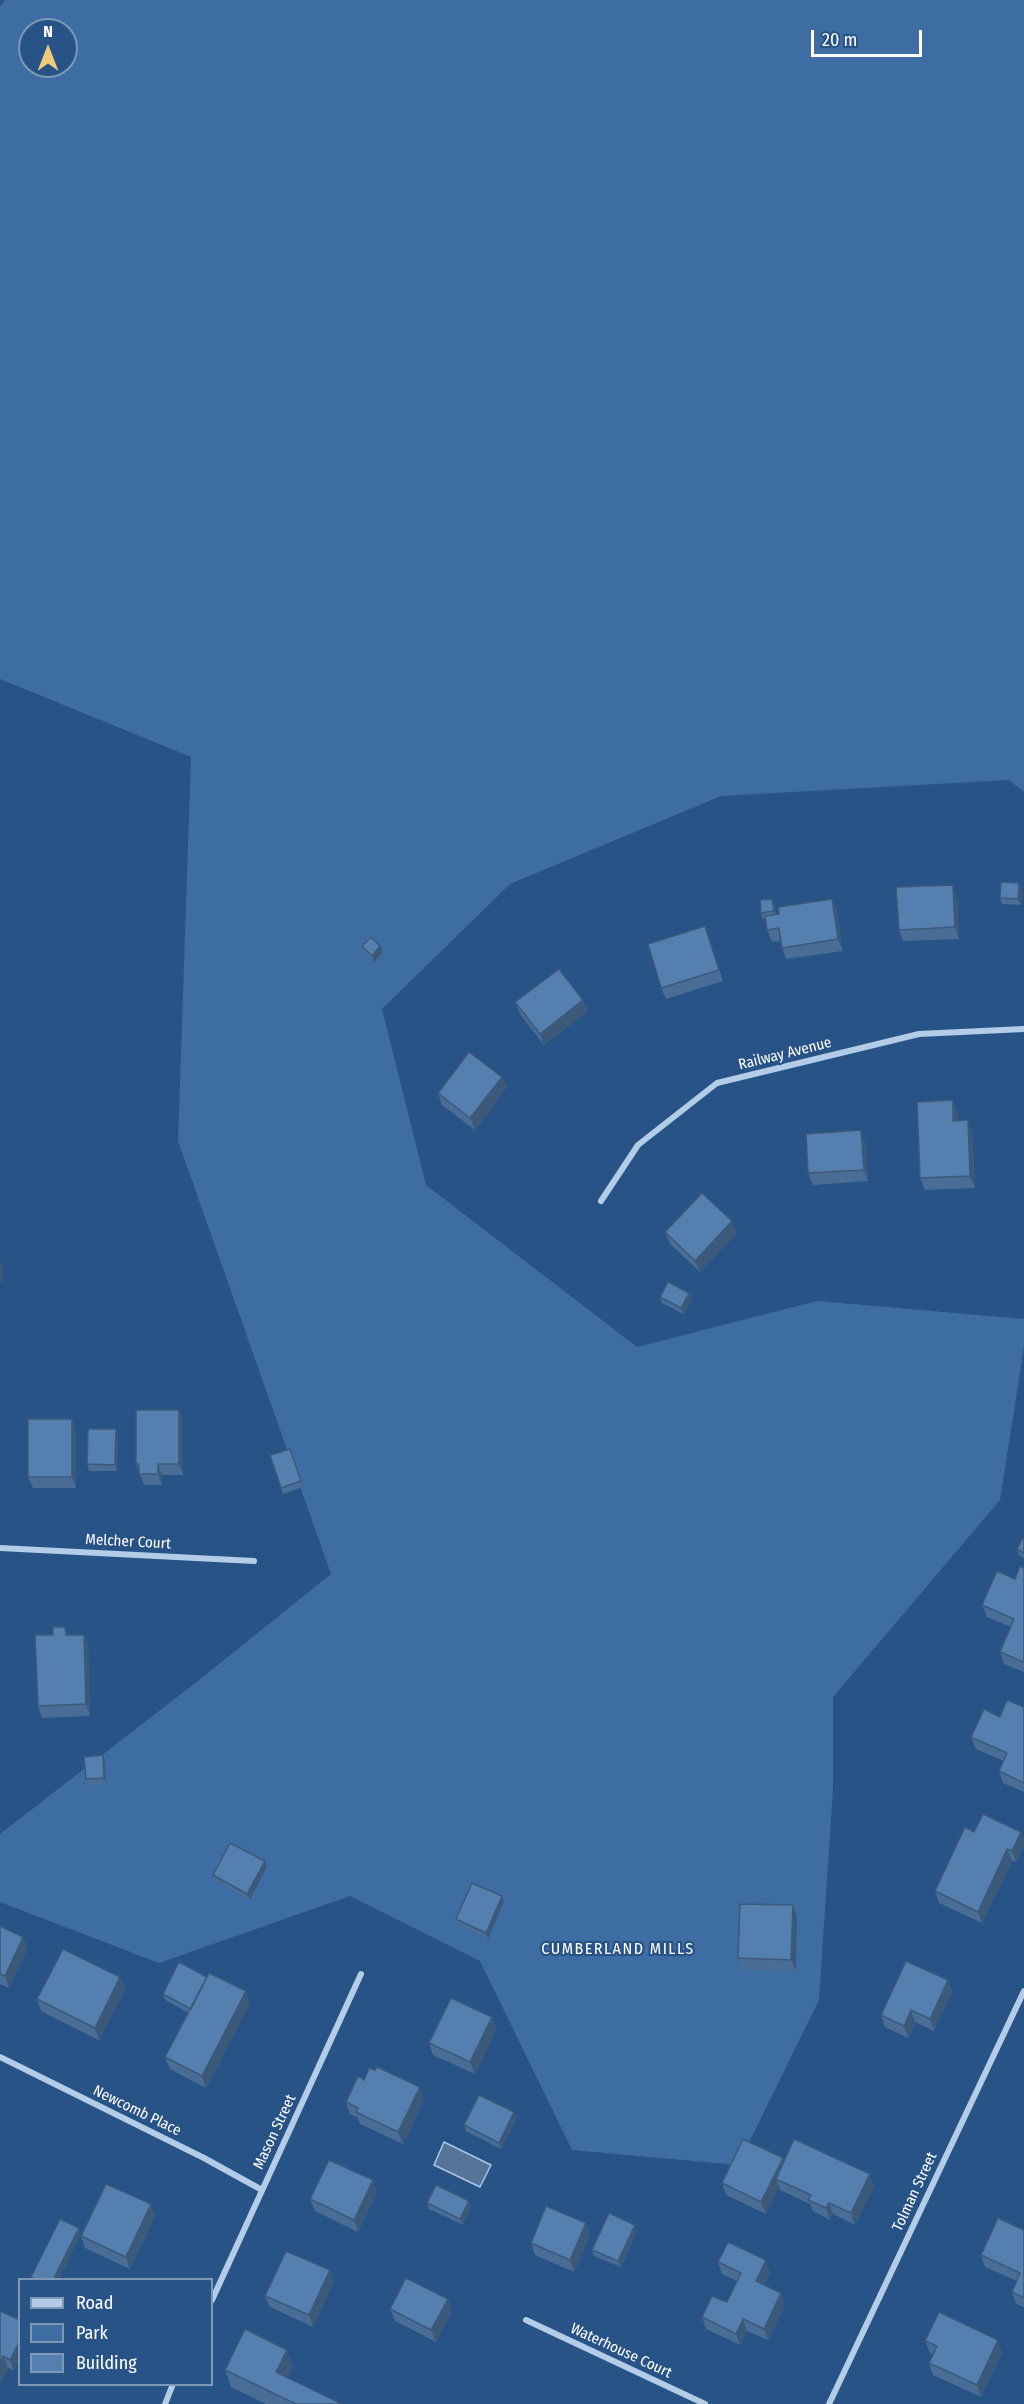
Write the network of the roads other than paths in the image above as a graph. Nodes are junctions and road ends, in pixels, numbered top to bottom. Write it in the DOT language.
graph roads {
  1 [pos="1024,1029"];
  2 [pos="601,1201"];
  3 [pos="0,1548"];
  4 [pos="254,1561"];
  5 [pos="361,1974"];
  6 [pos="1024,1990"];
  7 [pos="0,2057"];
  8 [pos="262,2190"];
  9 [pos="213,2298"];
  10 [pos="526,2320"];
  11 [pos="173,2386"];
  12 [pos="165,2404"];
  13 [pos="705,2404"];
  14 [pos="828,2404"];
  1 -- 2 [label="street, Railway Avenue"];
  3 -- 4 [label="street, Melcher Court"];
  5 -- 8 [label="street, Mason Street"];
  6 -- 14 [label="street, Tolman Street"];
  7 -- 8 [label="street, Newcomb Place"];
  8 -- 9 [label="street, Mason Street"];
  10 -- 13 [label="street, Waterhouse Court"];
  11 -- 12 [label="street"];
}
